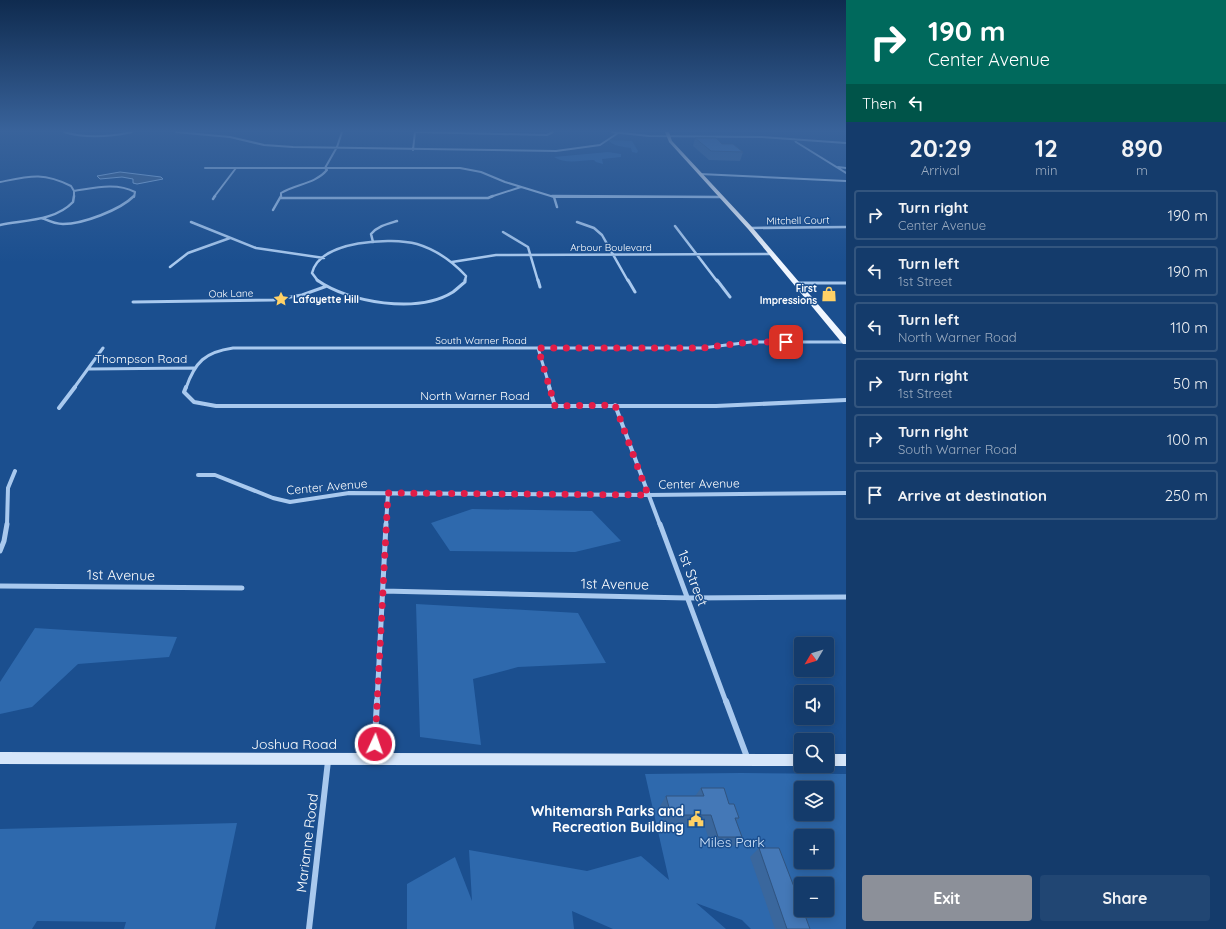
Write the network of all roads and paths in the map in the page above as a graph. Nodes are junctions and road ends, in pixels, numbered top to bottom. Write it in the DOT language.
graph roads {
  1 [pos="230,175"];
  2 [pos="323,175"];
  3 [pos="490,175"];
  4 [pos="701,175"];
  5 [pos="728,175"];
  6 [pos="846,181"];
  7 [pos="0,182"];
  8 [pos="521,187"];
  9 [pos="74,191"];
  10 [pos="721,197"];
  11 [pos="281,198"];
  12 [pos="554,198"];
  13 [pos="212,199"];
  14 [pos="557,207"];
  15 [pos="273,210"];
  16 [pos="42,218"];
  17 [pos="397,221"];
  18 [pos="191,222"];
  19 [pos="578,222"];
  20 [pos="0,225"];
  21 [pos="675,226"];
  22 [pos="846,227"];
  23 [pos="750,228"];
  24 [pos="503,232"];
  25 [pos="230,238"];
  26 [pos="373,242"];
  27 [pos="771,254"];
  28 [pos="531,255"];
  29 [pos="613,255"];
  30 [pos="697,255"];
  31 [pos="324,258"];
  32 [pos="452,262"];
  33 [pos="170,267"];
  34 [pos="797,283"];
  35 [pos="846,283"];
  36 [pos="327,286"];
  37 [pos="540,287"];
  38 [pos="635,292"];
  39 [pos="730,297"];
  40 [pos="133,302"];
  41 [pos="846,342"];
  42 [pos="103,348"];
  43 [pos="538,348"];
  44 [pos="194,368"];
  45 [pos="88,369"];
  46 [pos="846,400"];
  47 [pos="615,405"];
  48 [pos="555,406"];
  49 [pos="60,408"];
  50 [pos="15,471"];
  51 [pos="198,475"];
  52 [pos="388,493"];
  53 [pos="846,493"];
  54 [pos="648,495"];
  55 [pos="0,551"];
  56 [pos="0,586"];
  57 [pos="242,588"];
  58 [pos="383,590"];
  59 [pos="846,597"];
  60 [pos="687,598"];
  61 [pos="0,758"];
  62 [pos="328,759"];
  63 [pos="374,760"];
  64 [pos="748,760"];
  65 [pos="794,760"];
  66 [pos="834,760"];
  67 [pos="846,760"];
  68 [pos="309,929"];
  1 -- 13 [label="street"];
  2 -- 11 [label="street"];
  3 -- 8 [label="street"];
  4 -- 10 [label="main road"];
  5 -- 6 [label="street"];
  7 -- 9 [label="street"];
  8 -- 11 [label="street"];
  8 -- 12 [label="street"];
  9 -- 16 [label="street"];
  9 -- 16 [label="street"];
  10 -- 12 [label="street"];
  10 -- 23 [label="main road"];
  11 -- 15 [label="street"];
  12 -- 14 [label="street"];
  16 -- 20 [label="street"];
  17 -- 26 [label="street"];
  18 -- 25 [label="street"];
  19 -- 29 [label="street"];
  21 -- 30 [label="street"];
  22 -- 23 [label="street, Mitchell Court"];
  23 -- 27 [label="main road"];
  24 -- 28 [label="street"];
  25 -- 31 [label="street"];
  25 -- 33 [label="street"];
  26 -- 31 [label="street"];
  26 -- 32 [label="street"];
  27 -- 30 [label="street, Arbour Boulevard"];
  27 -- 34 [label="main road"];
  28 -- 29 [label="street, Arbour Boulevard"];
  28 -- 32 [label="street, Arbour Boulevard"];
  28 -- 37 [label="street"];
  29 -- 30 [label="street, Arbour Boulevard"];
  29 -- 38 [label="street"];
  30 -- 39 [label="street"];
  31 -- 36 [label="street"];
  32 -- 36 [label="street"];
  34 -- 35 [label="street"];
  34 -- 41 [label="main road"];
  36 -- 40 [label="street, Oak Lane"];
  41 -- 43 [label="street, South Warner Road"];
  42 -- 45 [label="street, Thompson Road"];
  43 -- 44 [label="street, South Warner Road"];
  43 -- 48 [label="street"];
  44 -- 45 [label="street, Thompson Road"];
  44 -- 48 [label="street, North Warner Road"];
  45 -- 49 [label="street, Thompson Road"];
  46 -- 47 [label="street, North Warner Road"];
  47 -- 48 [label="street, North Warner Road"];
  47 -- 54 [label="street, 1st Street"];
  50 -- 55 [label="street"];
  51 -- 52 [label="street, Center Avenue"];
  52 -- 54 [label="street, Center Avenue"];
  52 -- 58 [label="street"];
  53 -- 54 [label="street, Center Avenue"];
  54 -- 60 [label="street, 1st Street"];
  56 -- 57 [label="street, 1st Avenue"];
  58 -- 60 [label="street, 1st Avenue"];
  58 -- 63 [label="street"];
  59 -- 60 [label="street, 1st Avenue"];
  60 -- 64 [label="street, 1st Street"];
  61 -- 62 [label="main road, Joshua Road"];
  62 -- 63 [label="main road, Joshua Road"];
  62 -- 68 [label="street, Marianne Road"];
  63 -- 64 [label="main road, Joshua Road"];
  64 -- 65 [label="main road"];
  66 -- 67 [label="main road"];
}
